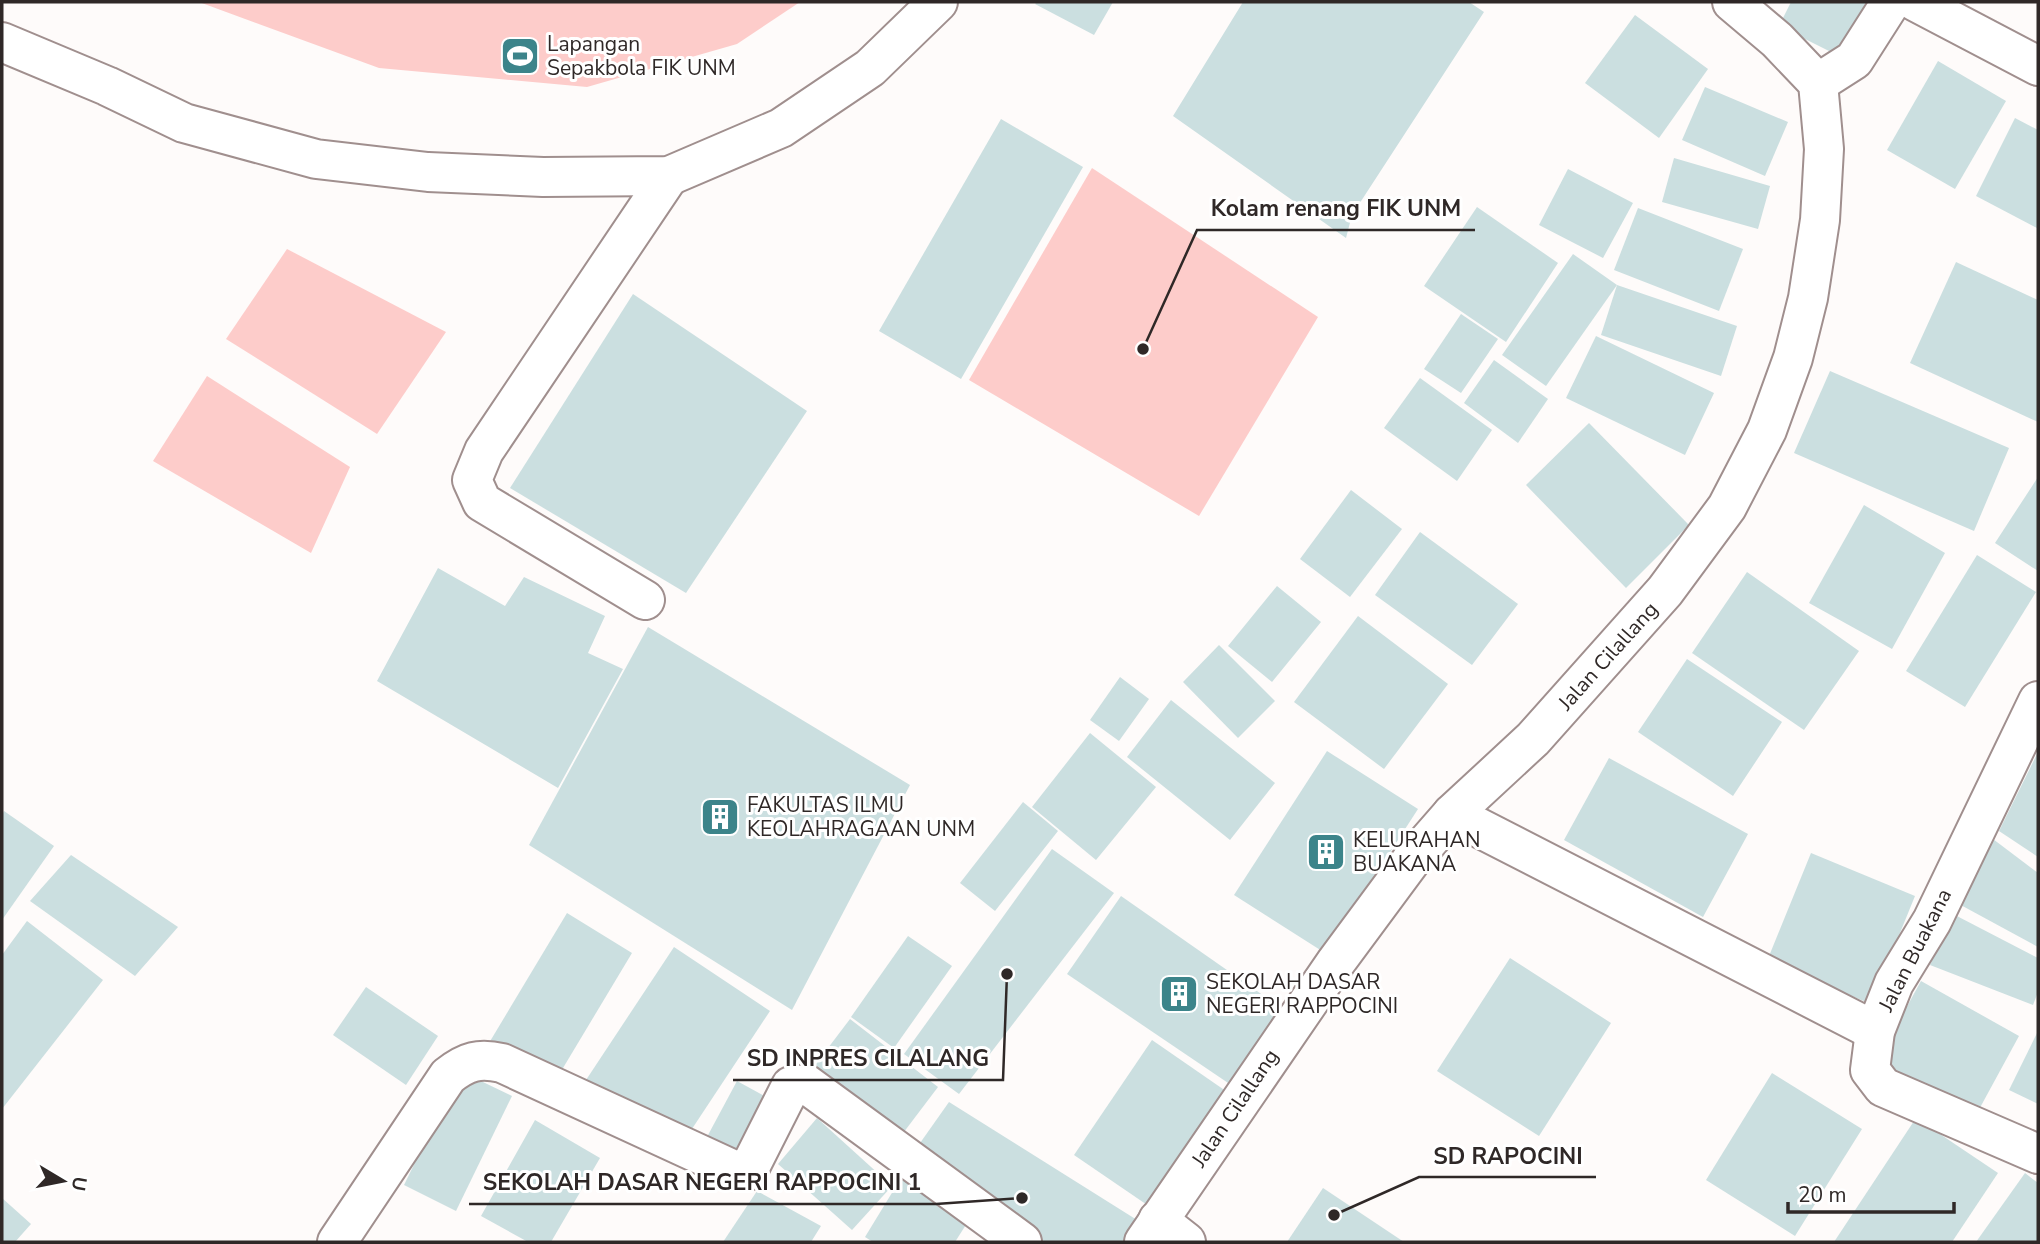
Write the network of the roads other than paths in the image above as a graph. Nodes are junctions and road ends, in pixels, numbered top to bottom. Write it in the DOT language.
graph roads {
  1 [pos="938,2"];
  2 [pos="1732,2"];
  3 [pos="1891,2"];
  4 [pos="1916,2"];
  5 [pos="2,42"];
  6 [pos="2038,66"];
  7 [pos="1818,83"];
  8 [pos="669,176"];
  9 [pos="646,600"];
  10 [pos="2038,701"];
  11 [pos="1452,814"];
  12 [pos="1875,1031"];
  13 [pos="2038,1154"];
  14 [pos="1163,1235"];
  15 [pos="337,1242"];
  16 [pos="1022,1242"];
  1 -- 8 [label="street"];
  2 -- 7 [label="street"];
  3 -- 7 [label="street"];
  4 -- 6 [label="street"];
  5 -- 8 [label="street"];
  7 -- 11 [label="street, Jalan Cilallang"];
  8 -- 9 [label="street"];
  10 -- 12 [label="street, Jalan Buakana"];
  11 -- 12 [label="street"];
  11 -- 14 [label="street, Jalan Cilallang"];
  12 -- 13 [label="street, Jalan Buakana"];
  15 -- 16 [label="street"];
}
